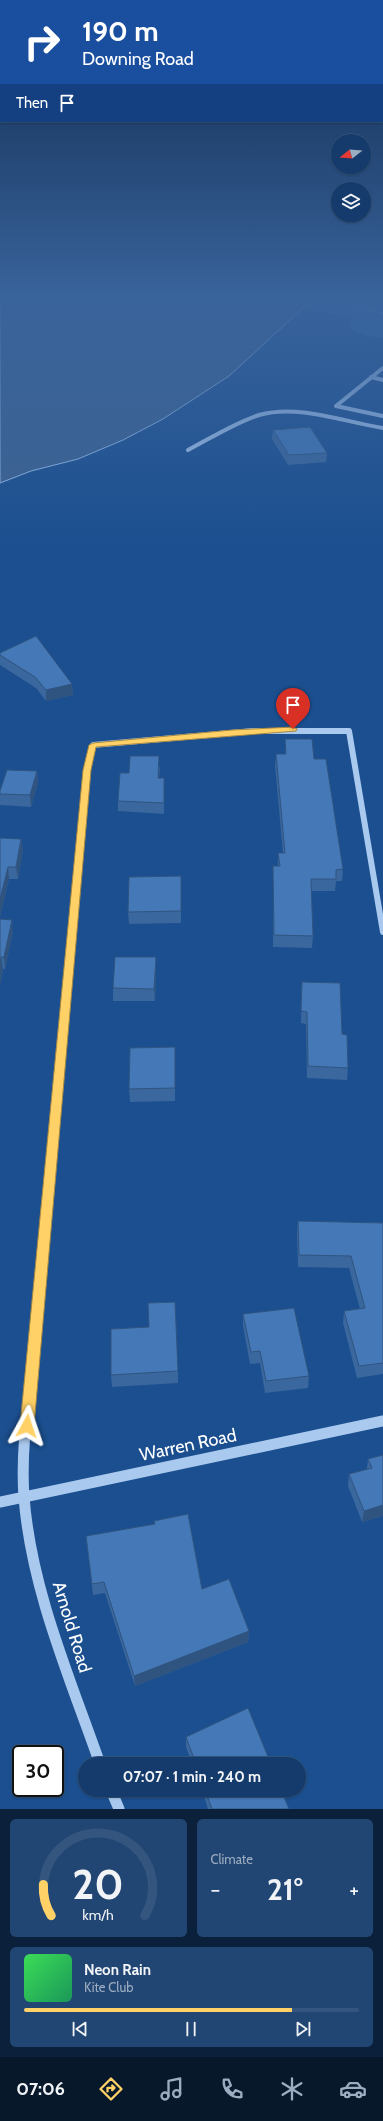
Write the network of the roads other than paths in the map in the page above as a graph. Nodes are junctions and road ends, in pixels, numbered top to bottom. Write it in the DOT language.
graph roads {
  1 [pos="368,379"];
  2 [pos="383,416"];
  3 [pos="383,428"];
  4 [pos="188,450"];
  5 [pos="383,932"];
  6 [pos="383,1421"];
  7 [pos="24,1497"];
  8 [pos="0,1502"];
  9 [pos="97,1757"];
  10 [pos="114,1797"];
  11 [pos="118,1809"];
  1 -- 2 [label="street"];
  3 -- 4 [label="street"];
  5 -- 7 [label="street, Arnold Road"];
  6 -- 7 [label="street, Warren Road"];
  7 -- 8 [label="street, Warren Road"];
  7 -- 9 [label="street, Arnold Road"];
  10 -- 11 [label="street"];
}
